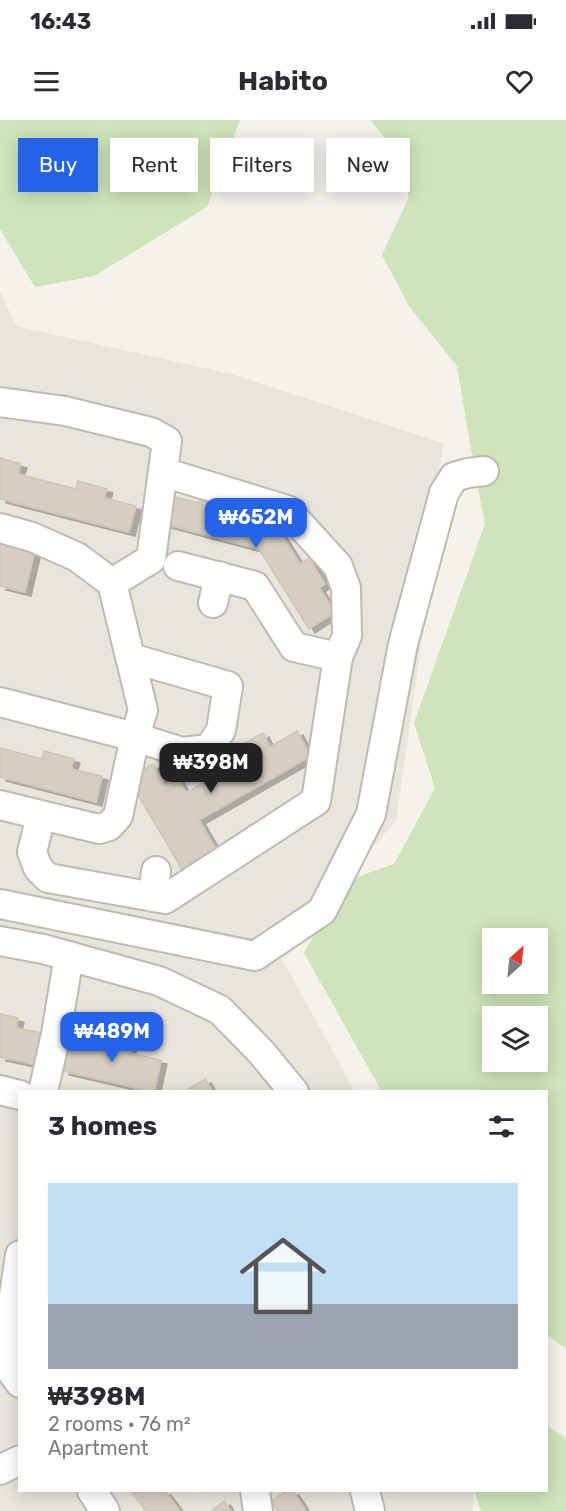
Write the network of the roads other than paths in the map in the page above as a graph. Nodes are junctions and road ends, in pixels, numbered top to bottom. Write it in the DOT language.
graph roads {
  1 [pos="0,402"];
  2 [pos="484,471"];
  3 [pos="163,472"];
  4 [pos="0,528"];
  5 [pos="178,566"];
  6 [pos="112,583"];
  7 [pos="338,657"];
  8 [pos="131,658"];
  9 [pos="0,702"];
  10 [pos="135,737"];
  11 [pos="0,805"];
  12 [pos="41,816"];
  13 [pos="0,904"];
  14 [pos="0,941"];
  15 [pos="69,956"];
  16 [pos="0,1090"];
  17 [pos="43,1090"];
  18 [pos="292,1090"];
  19 [pos="18,1094"];
  20 [pos="18,1268"];
  21 [pos="9,1372"];
  22 [pos="18,1461"];
  23 [pos="0,1470"];
  24 [pos="93,1492"];
  25 [pos="255,1492"];
  26 [pos="365,1492"];
  27 [pos="105,1511"];
  28 [pos="258,1511"];
  29 [pos="370,1511"];
  1 -- 3 [label="street"];
  2 -- 13 [label="street"];
  3 -- 6 [label="street"];
  3 -- 7 [label="street"];
  4 -- 6 [label="street"];
  5 -- 7 [label="street"];
  6 -- 8 [label="street"];
  7 -- 12 [label="street"];
  8 -- 10 [label="street"];
  8 -- 10 [label="street"];
  9 -- 10 [label="street"];
  10 -- 12 [label="street"];
  11 -- 12 [label="street"];
  14 -- 15 [label="street"];
  15 -- 17 [label="street"];
  15 -- 18 [label="street"];
  16 -- 19 [label="street"];
  20 -- 21 [label="street"];
  22 -- 23 [label="street"];
  24 -- 27 [label="street"];
  25 -- 28 [label="street"];
  26 -- 29 [label="street"];
}
